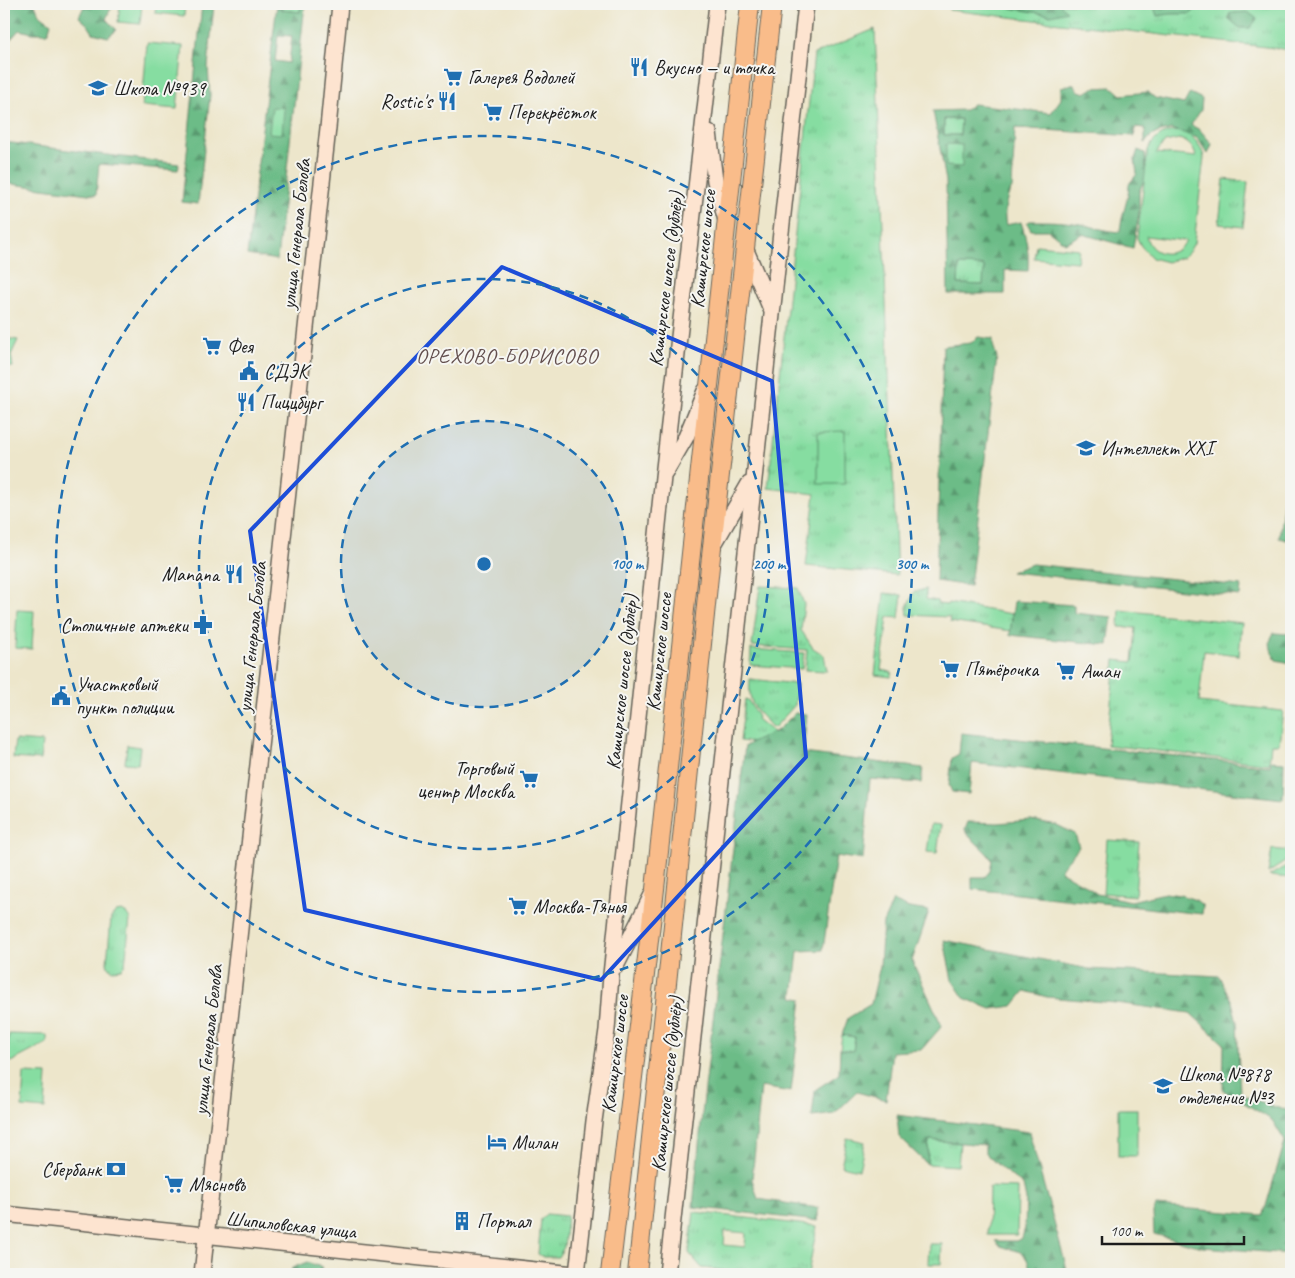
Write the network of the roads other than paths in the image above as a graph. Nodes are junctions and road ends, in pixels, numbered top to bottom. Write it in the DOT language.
graph roads {
  1 [pos="340,4"];
  2 [pos="717,4"];
  3 [pos="750,4"];
  4 [pos="772,4"];
  5 [pos="806,4"];
  6 [pos="705,106"];
  7 [pos="727,226"];
  8 [pos="746,248"];
  9 [pos="772,311"];
  10 [pos="710,378"];
  11 [pos="754,473"];
  12 [pos="663,476"];
  13 [pos="712,547"];
  14 [pos="655,889"];
  15 [pos="611,975"];
  16 [pos="4,1214"];
  17 [pos="207,1236"];
  18 [pos="202,1274"];
  19 [pos="575,1274"];
  20 [pos="610,1274"];
  21 [pos="637,1274"];
  22 [pos="667,1274"];
  1 -- 17 [label="main road, улица Генерала Белова"];
  2 -- 6 [label="main road, Каширское шоссе (дублёр)"];
  3 -- 7 [label="main road, Каширское шоссе"];
  4 -- 8 [label="main road, Каширское шоссе"];
  5 -- 9 [label="main road, Каширское шоссе (дублёр)"];
  6 -- 7 [label="main road"];
  6 -- 12 [label="main road, Каширское шоссе (дублёр)"];
  7 -- 10 [label="main road, Каширское шоссе"];
  8 -- 9 [label="main road"];
  8 -- 13 [label="main road, Каширское шоссе"];
  9 -- 11 [label="main road, Каширское шоссе (дублёр)"];
  10 -- 12 [label="main road"];
  10 -- 14 [label="main road, Каширское шоссе"];
  11 -- 13 [label="main road"];
  11 -- 22 [label="main road, Каширское шоссе (дублёр)"];
  12 -- 15 [label="main road, Каширское шоссе (дублёр)"];
  13 -- 21 [label="main road, Каширское шоссе"];
  14 -- 15 [label="main road"];
  14 -- 20 [label="main road, Каширское шоссе"];
  15 -- 19 [label="main road, Каширское шоссе (дублёр)"];
  16 -- 17 [label="main road, Шипиловская улица"];
  17 -- 18 [label="main road, улица Генерала Белова"];
  17 -- 19 [label="main road, Шипиловская улица"];
}
